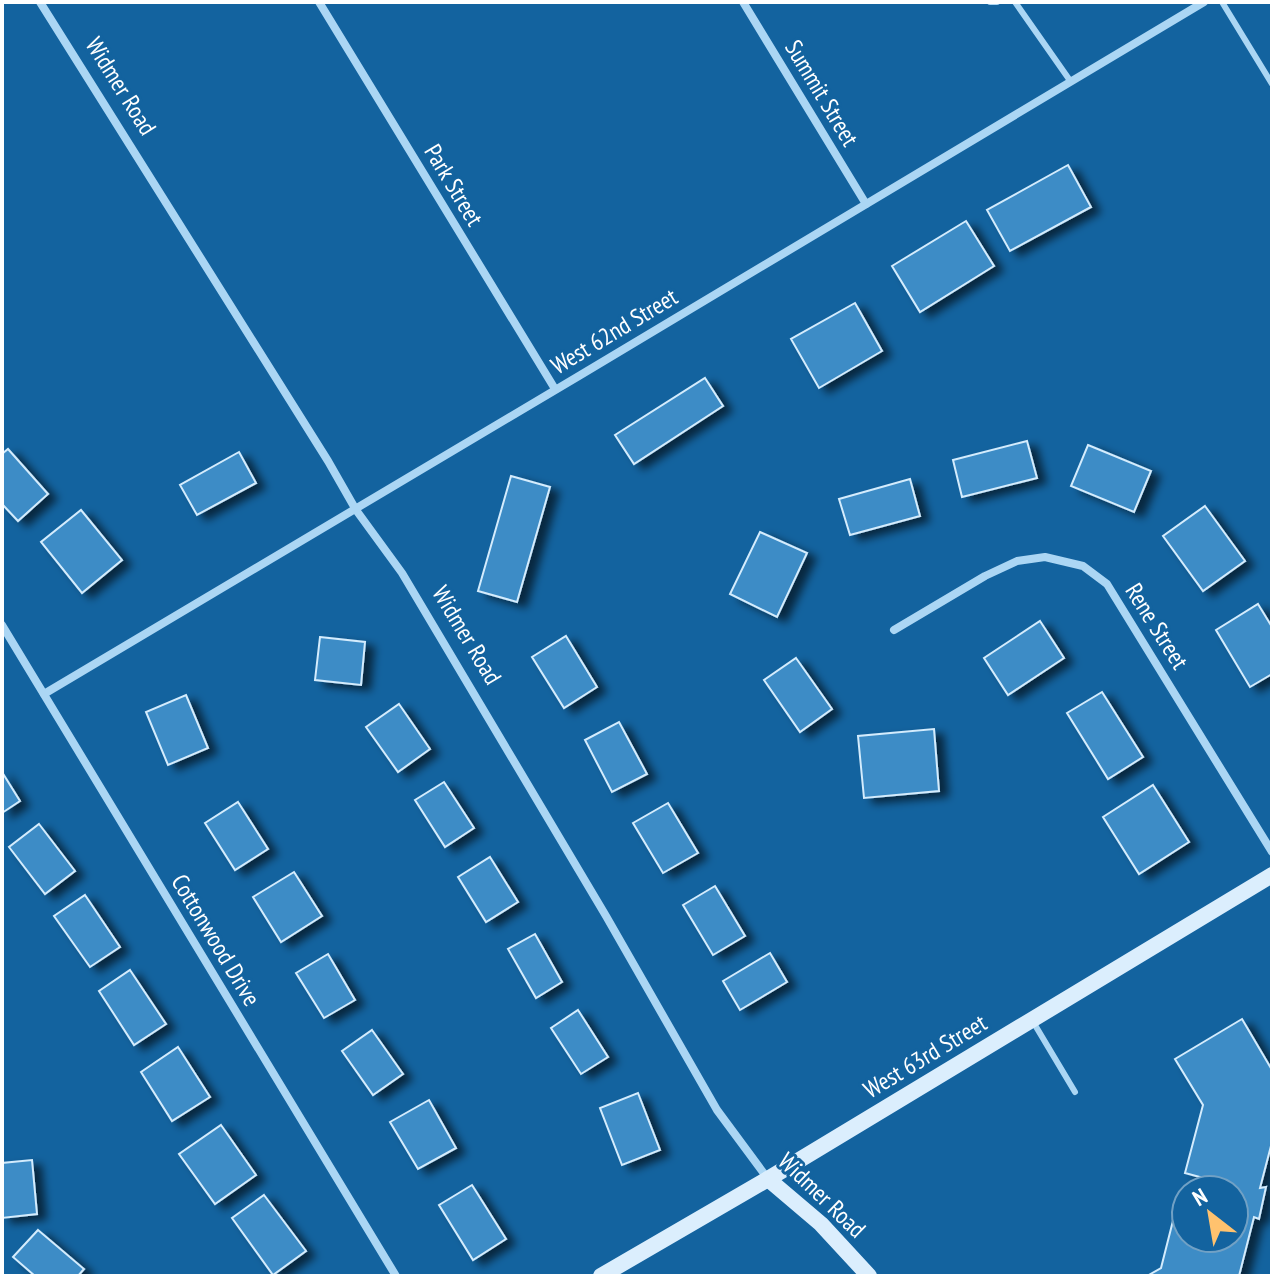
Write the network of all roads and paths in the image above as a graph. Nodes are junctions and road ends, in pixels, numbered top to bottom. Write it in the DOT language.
graph roads {
  1 [pos="40,2"];
  2 [pos="319,2"];
  3 [pos="743,2"];
  4 [pos="990,2"];
  5 [pos="997,2"];
  6 [pos="1015,2"];
  7 [pos="1204,2"];
  8 [pos="1222,2"];
  9 [pos="1071,82"];
  10 [pos="1272,84"];
  11 [pos="866,204"];
  12 [pos="555,389"];
  13 [pos="356,510"];
  14 [pos="2,625"];
  15 [pos="894,630"];
  16 [pos="44,694"];
  17 [pos="1272,852"];
  18 [pos="1272,875"];
  19 [pos="1032,1020"];
  20 [pos="1075,1092"];
  21 [pos="768,1179"];
  22 [pos="396,1276"];
  23 [pos="601,1276"];
  24 [pos="869,1276"];
  1 -- 13 [label="street, Widmer Road"];
  2 -- 12 [label="street, Park Street"];
  3 -- 11 [label="street, Summit Street"];
  4 -- 5 [label="lane"];
  6 -- 9 [label="lane"];
  7 -- 9 [label="street, West 62nd Street"];
  8 -- 10 [label="lane"];
  9 -- 11 [label="street, West 62nd Street"];
  11 -- 12 [label="street, West 62nd Street"];
  12 -- 13 [label="street, West 62nd Street"];
  13 -- 16 [label="street, West 62nd Street"];
  13 -- 21 [label="street, Widmer Road"];
  14 -- 16 [label="street, Cottonwood Drive"];
  15 -- 17 [label="street, Rene Street"];
  16 -- 22 [label="street, Cottonwood Drive"];
  18 -- 19 [label="street, West 63rd Street"];
  19 -- 20 [label="lane"];
  19 -- 21 [label="street, West 63rd Street"];
  21 -- 23 [label="street, West 63rd Street"];
  21 -- 24 [label="street, Widmer Road"];
}
